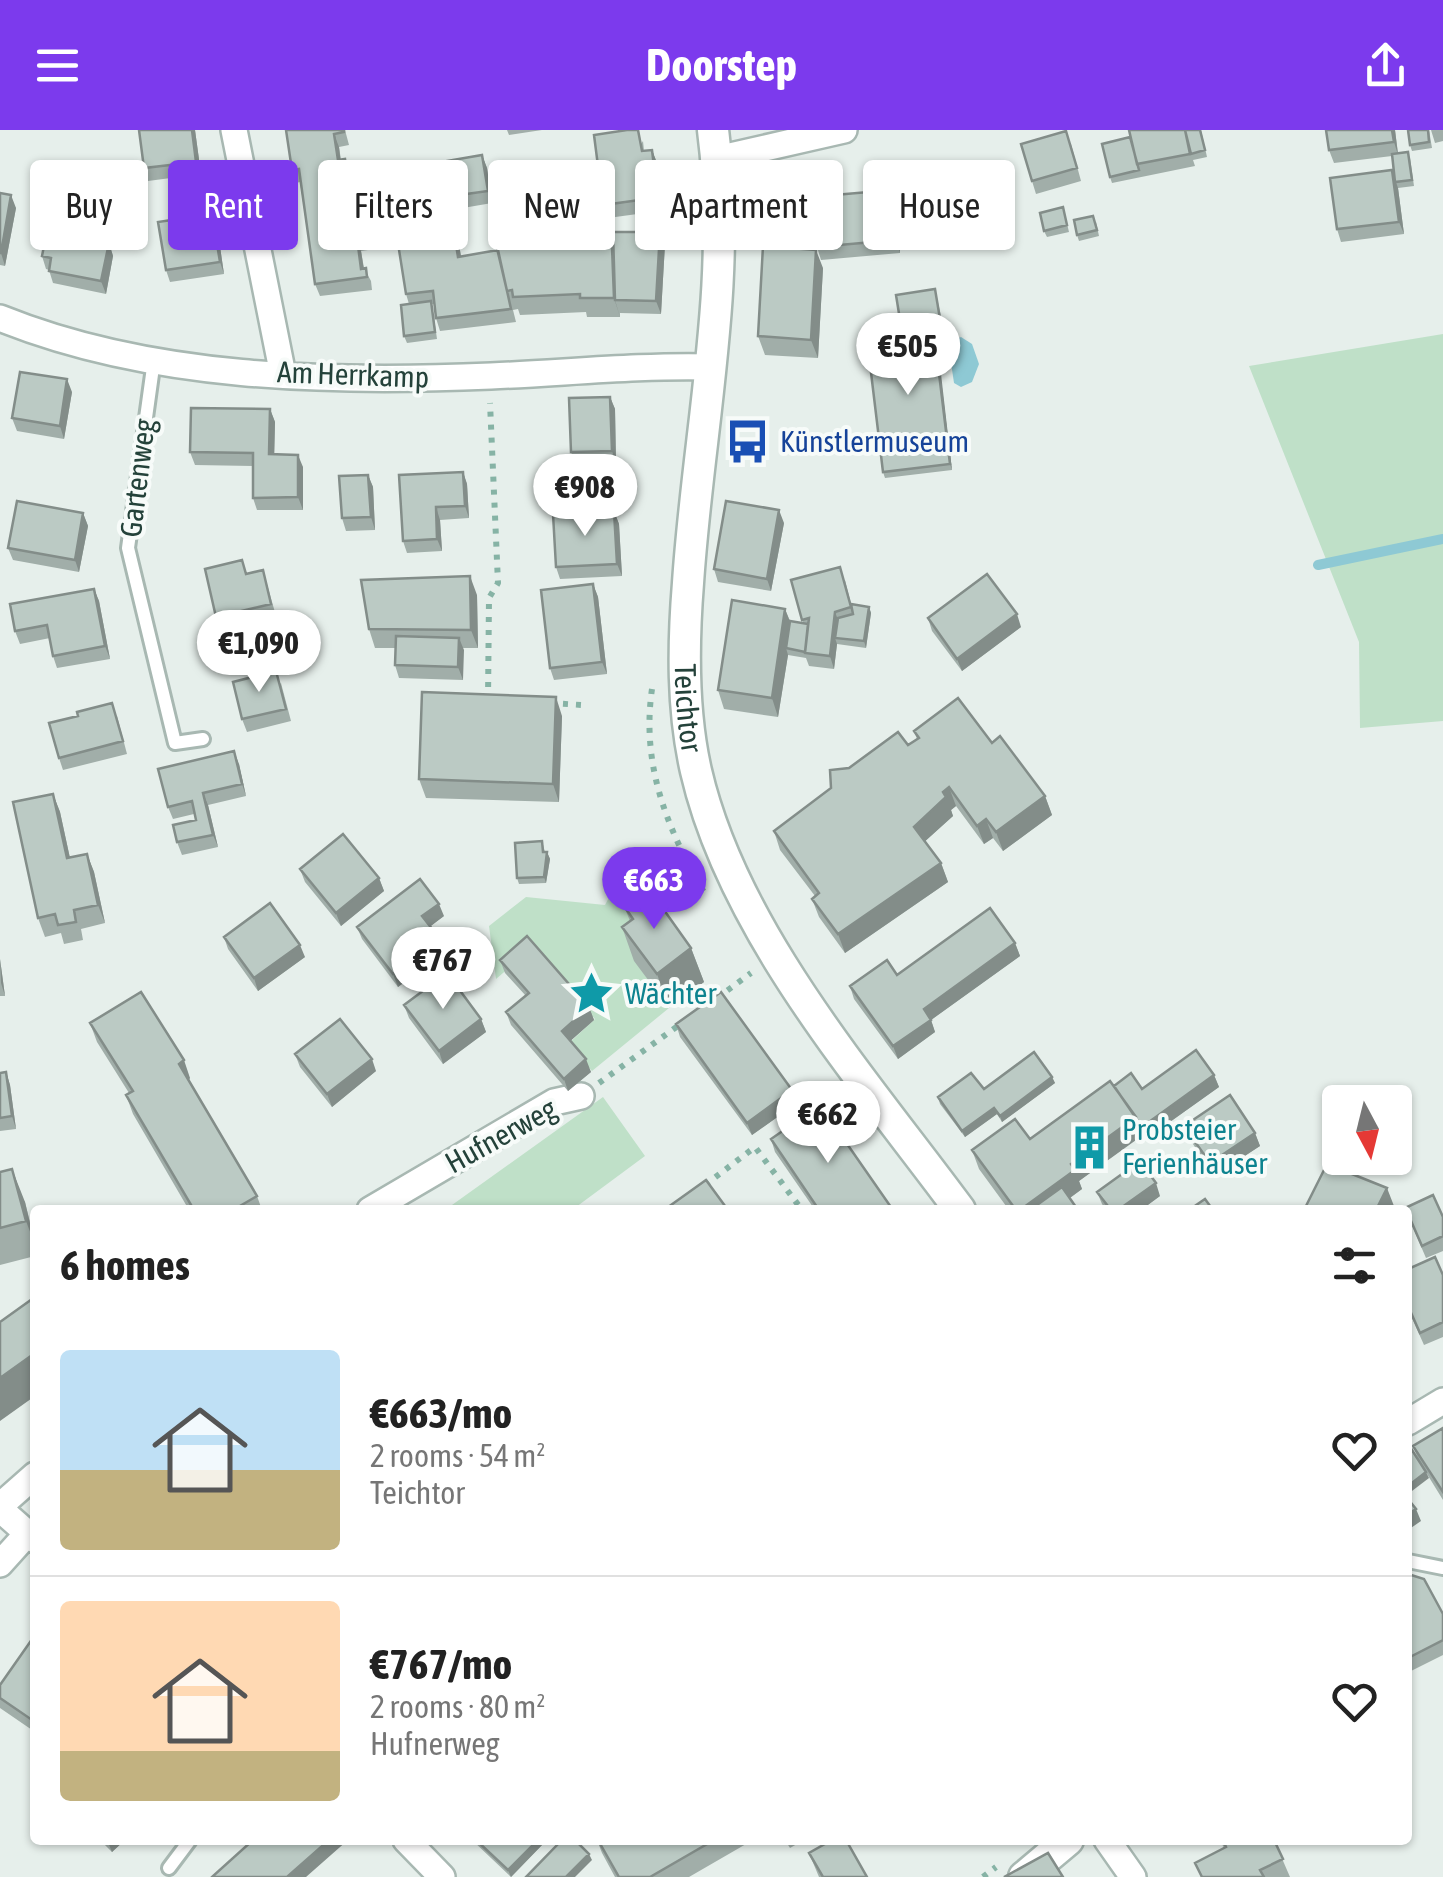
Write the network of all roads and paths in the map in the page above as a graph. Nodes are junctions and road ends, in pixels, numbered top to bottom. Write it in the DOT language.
graph roads {
  1 [pos="234,130"];
  2 [pos="844,130"];
  3 [pos="715,144"];
  4 [pos="0,318"];
  5 [pos="154,360"];
  6 [pos="712,367"];
  7 [pos="283,374"];
  8 [pos="489,376"];
  9 [pos="505,701"];
  10 [pos="544,703"];
  11 [pos="582,705"];
  12 [pos="204,740"];
  13 [pos="776,954"];
  14 [pos="704,1006"];
  15 [pos="689,1018"];
  16 [pos="582,1096"];
  17 [pos="700,1189"];
  18 [pos="379,1205"];
  19 [pos="798,1205"];
  20 [pos="956,1205"];
  21 [pos="1443,1401"];
  22 [pos="1412,1420"];
  23 [pos="30,1480"];
  24 [pos="0,1507"];
  25 [pos="30,1535"];
  26 [pos="30,1537"];
  27 [pos="1412,1562"];
  28 [pos="0,1564"];
  29 [pos="1441,1572"];
  30 [pos="186,1845"];
  31 [pos="411,1845"];
  32 [pos="1062,1845"];
  33 [pos="1111,1845"];
  34 [pos="169,1868"];
  35 [pos="442,1877"];
  36 [pos="1024,1877"];
  37 [pos="1133,1877"];
  1 -- 7 [label="street"];
  2 -- 3 [label="street"];
  3 -- 6 [label="street, Teichtor"];
  4 -- 5 [label="street, Am Herrkamp"];
  5 -- 7 [label="street, Am Herrkamp"];
  5 -- 12 [label="lane, Gartenweg"];
  6 -- 8 [label="street, Am Herrkamp"];
  6 -- 13 [label="street, Teichtor"];
  7 -- 8 [label="street, Am Herrkamp"];
  8 -- 9 [label="path"];
  10 -- 11 [label="path"];
  13 -- 14 [label="path"];
  13 -- 20 [label="street, Teichtor"];
  15 -- 16 [label="path"];
  16 -- 18 [label="street, Hufnerweg"];
  17 -- 19 [label="path"];
  21 -- 22 [label="street"];
  23 -- 24 [label="street"];
  24 -- 25 [label="street"];
  26 -- 28 [label="street"];
  27 -- 29 [label="lane"];
  30 -- 34 [label="lane"];
  31 -- 35 [label="street"];
  32 -- 36 [label="street"];
  33 -- 37 [label="street"];
}
